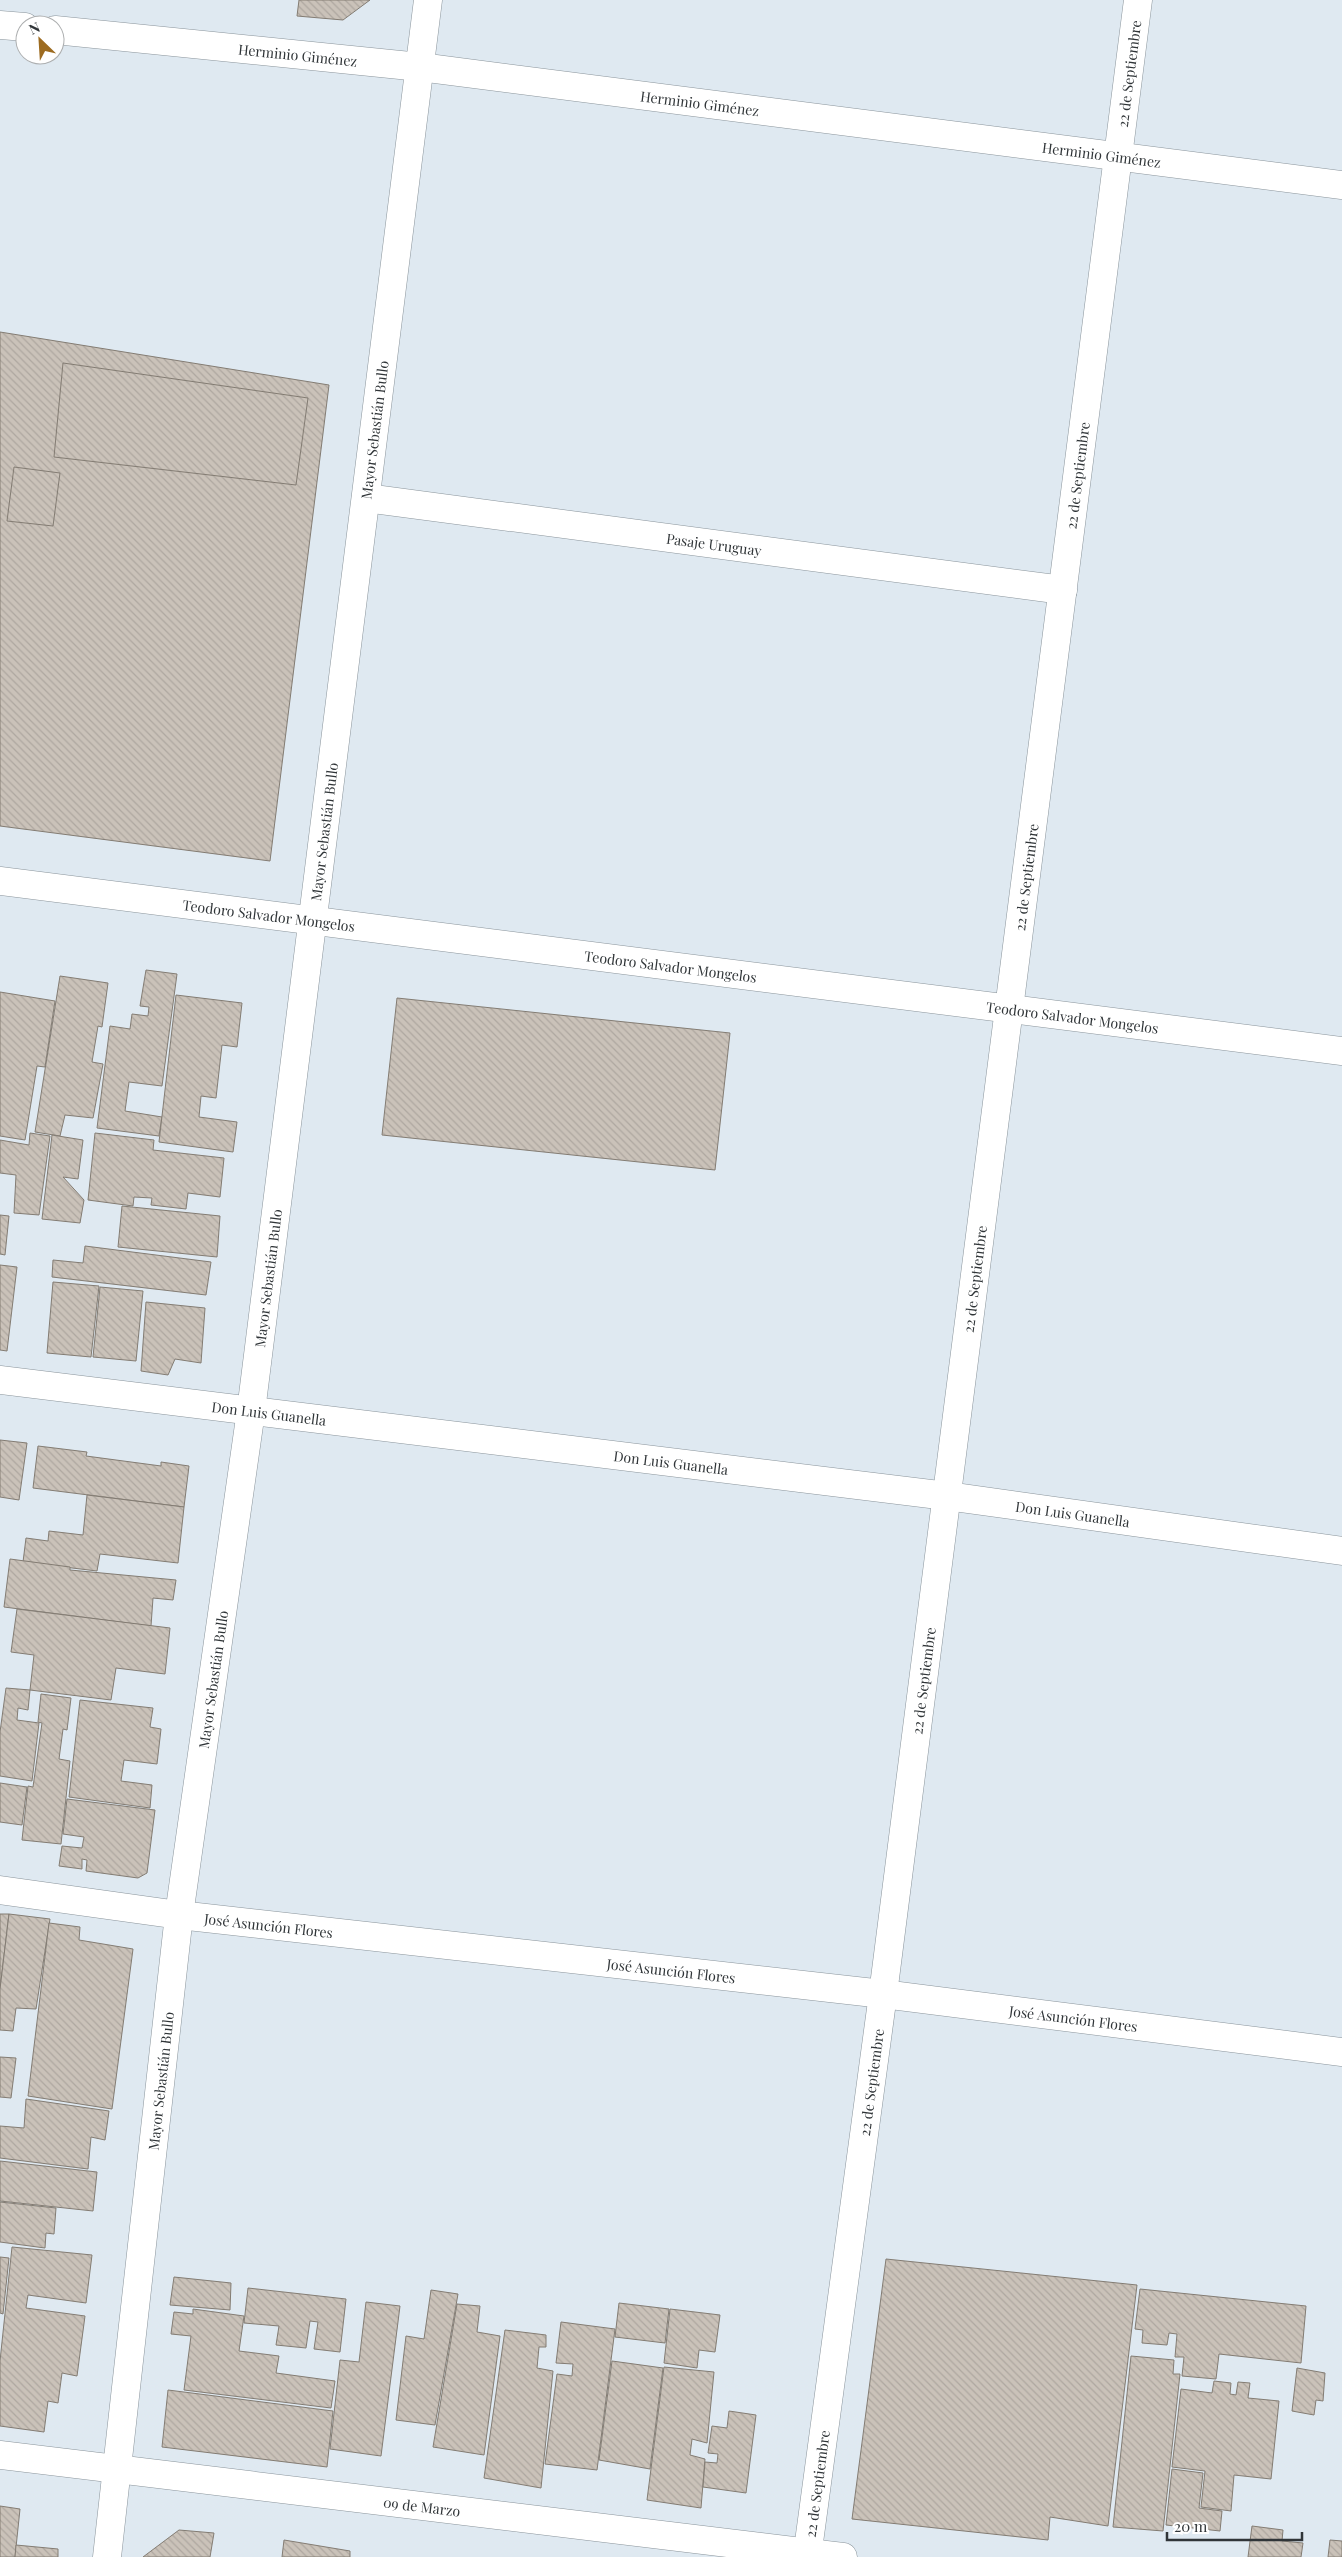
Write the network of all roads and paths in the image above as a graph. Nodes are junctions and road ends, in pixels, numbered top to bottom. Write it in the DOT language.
graph roads {
  1 [pos="428,0"];
  2 [pos="1138,0"];
  3 [pos="0,25"];
  4 [pos="15,27"];
  5 [pos="65,31"];
  6 [pos="420,67"];
  7 [pos="1118,156"];
  8 [pos="1342,186"];
  9 [pos="366,498"];
  10 [pos="1063,590"];
  11 [pos="0,881"];
  12 [pos="313,921"];
  13 [pos="1009,1009"];
  14 [pos="1342,1051"];
  15 [pos="0,1380"];
  16 [pos="251,1411"];
  17 [pos="947,1496"];
  18 [pos="1342,1550"];
  19 [pos="0,1890"];
  20 [pos="179,1914"];
  21 [pos="883,1994"];
  22 [pos="1342,2052"];
  23 [pos="0,2455"];
  24 [pos="118,2470"];
  25 [pos="807,2555"];
  26 [pos="107,2557"];
  27 [pos="844,2557"];
  1 -- 6 [label="street, Mayor Sebastián Bullo"];
  2 -- 7 [label="street, 22 de Septiembre"];
  3 -- 4 [label="street"];
  5 -- 6 [label="street, Herminio Giménez"];
  6 -- 7 [label="street, Herminio Giménez"];
  6 -- 9 [label="street, Mayor Sebastián Bullo"];
  7 -- 8 [label="street, Herminio Giménez"];
  7 -- 10 [label="street, 22 de Septiembre"];
  9 -- 10 [label="street, Pasaje Uruguay"];
  9 -- 12 [label="street, Mayor Sebastián Bullo"];
  10 -- 13 [label="street, 22 de Septiembre"];
  11 -- 12 [label="street, Teodoro Salvador Mongelos"];
  12 -- 13 [label="street, Teodoro Salvador Mongelos"];
  12 -- 16 [label="street, Mayor Sebastián Bullo"];
  13 -- 14 [label="street, Teodoro Salvador Mongelos"];
  13 -- 17 [label="street, 22 de Septiembre"];
  15 -- 16 [label="street, Don Luis Guanella"];
  16 -- 17 [label="street, Don Luis Guanella"];
  16 -- 20 [label="street, Mayor Sebastián Bullo"];
  17 -- 18 [label="street, Don Luis Guanella"];
  17 -- 21 [label="street, 22 de Septiembre"];
  19 -- 20 [label="street, José Asunción Flores"];
  20 -- 21 [label="street, José Asunción Flores"];
  20 -- 24 [label="street, Mayor Sebastián Bullo"];
  21 -- 22 [label="street, José Asunción Flores"];
  21 -- 25 [label="street, 22 de Septiembre"];
  23 -- 24 [label="street, 09 de Marzo"];
  24 -- 25 [label="street, 09 de Marzo"];
  24 -- 26 [label="street, Mayor Sebastián Bullo"];
  25 -- 27 [label="street, 09 de Marzo"];
}
